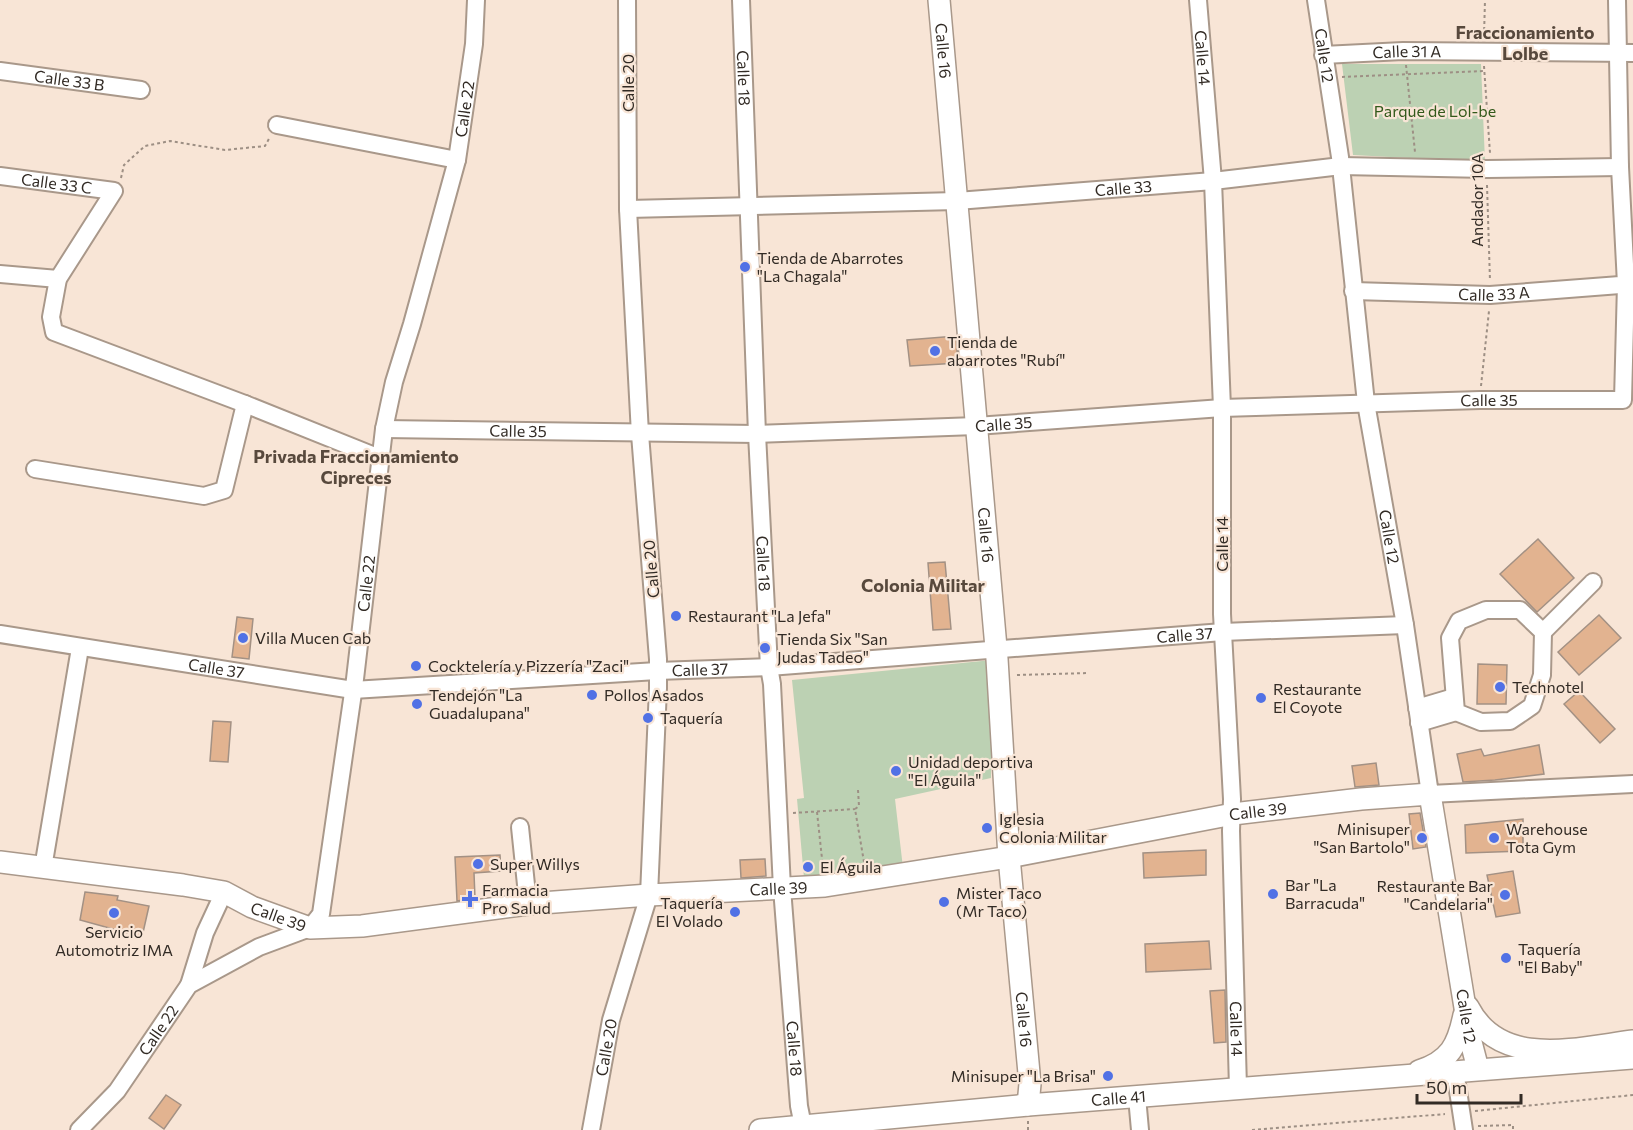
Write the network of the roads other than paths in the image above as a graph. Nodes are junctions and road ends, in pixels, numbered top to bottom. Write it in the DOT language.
graph roads {
  1 [pos="476,0"];
  2 [pos="627,0"];
  3 [pos="741,0"];
  4 [pos="939,0"];
  5 [pos="1198,0"];
  6 [pos="1316,0"];
  7 [pos="1617,0"];
  8 [pos="1625,52"];
  9 [pos="1323,55"];
  10 [pos="0,71"];
  11 [pos="141,90"];
  12 [pos="277,126"];
  13 [pos="457,160"];
  14 [pos="1341,166"];
  15 [pos="1620,167"];
  16 [pos="0,176"];
  17 [pos="1213,181"];
  18 [pos="957,201"];
  19 [pos="748,206"];
  20 [pos="628,209"];
  21 [pos="0,274"];
  22 [pos="58,279"];
  23 [pos="1630,281"];
  24 [pos="1353,291"];
  25 [pos="1366,403"];
  26 [pos="245,404"];
  27 [pos="1222,408"];
  28 [pos="976,426"];
  29 [pos="384,429"];
  30 [pos="640,434"];
  31 [pos="757,434"];
  32 [pos="382,459"];
  33 [pos="35,469"];
  34 [pos="1593,582"];
  35 [pos="1405,625"];
  36 [pos="1223,632"];
  37 [pos="1543,632"];
  38 [pos="0,634"];
  39 [pos="80,648"];
  40 [pos="995,651"];
  41 [pos="769,667"];
  42 [pos="657,671"];
  43 [pos="353,690"];
  44 [pos="1455,704"];
  45 [pos="1418,715"];
  46 [pos="1633,784"];
  47 [pos="1430,794"];
  48 [pos="1233,814"];
  49 [pos="520,827"];
  50 [pos="1009,857"];
  51 [pos="0,862"];
  52 [pos="43,868"];
  53 [pos="782,888"];
  54 [pos="224,892"];
  55 [pos="649,895"];
  56 [pos="528,904"];
  57 [pos="310,928"];
  58 [pos="189,985"];
  59 [pos="1466,1003"];
  60 [pos="1633,1041"];
  61 [pos="1633,1058"];
  62 [pos="1478,1069"];
  63 [pos="1455,1071"];
  64 [pos="1405,1074"];
  65 [pos="1238,1088"];
  66 [pos="1137,1097"];
  67 [pos="1028,1105"];
  68 [pos="1463,1123"];
  69 [pos="803,1126"];
  70 [pos="836,1126"];
  71 [pos="79,1130"];
  72 [pos="591,1130"];
  73 [pos="768,1130"];
  74 [pos="1140,1130"];
  1 -- 13 [label="street, Calle 22"];
  2 -- 20 [label="street, Calle 20"];
  3 -- 19 [label="street, Calle 18"];
  4 -- 18 [label="main road, Calle 16"];
  5 -- 17 [label="street, Calle 14"];
  6 -- 9 [label="street, Calle 12"];
  7 -- 8 [label="street"];
  8 -- 9 [label="street, Calle 31 A"];
  8 -- 15 [label="street"];
  9 -- 14 [label="street, Calle 12"];
  10 -- 11 [label="street, Calle 33 B"];
  12 -- 13 [label="street"];
  13 -- 29 [label="street, Calle 22"];
  14 -- 15 [label="street, Calle 33"];
  14 -- 17 [label="street, Calle 33"];
  14 -- 24 [label="street, Calle 12"];
  15 -- 23 [label="street"];
  16 -- 22 [label="street, Calle 33 C"];
  17 -- 18 [label="street, Calle 33"];
  17 -- 27 [label="street, Calle 14"];
  18 -- 19 [label="street, Calle 33"];
  18 -- 28 [label="main road, Calle 16"];
  19 -- 20 [label="street, Calle 33"];
  19 -- 31 [label="street, Calle 18"];
  20 -- 30 [label="street, Calle 20"];
  21 -- 22 [label="street"];
  22 -- 26 [label="street"];
  23 -- 24 [label="street, Calle 33 A"];
  23 -- 25 [label="street, Calle 35"];
  24 -- 25 [label="street, Calle 12"];
  25 -- 27 [label="street, Calle 35"];
  25 -- 35 [label="street, Calle 12"];
  26 -- 32 [label="street"];
  26 -- 33 [label="street"];
  27 -- 28 [label="street, Calle 35"];
  27 -- 36 [label="street, Calle 14"];
  28 -- 31 [label="street, Calle 35"];
  28 -- 40 [label="main road, Calle 16"];
  29 -- 30 [label="street, Calle 35"];
  29 -- 32 [label="street, Calle 22"];
  30 -- 31 [label="street, Calle 35"];
  30 -- 42 [label="street, Calle 20"];
  31 -- 41 [label="street, Calle 18"];
  32 -- 43 [label="street, Calle 22"];
  34 -- 37 [label="street"];
  35 -- 36 [label="street, Calle 37"];
  35 -- 45 [label="street, Calle 12"];
  36 -- 40 [label="street, Calle 37"];
  36 -- 48 [label="street, Calle 14"];
  37 -- 44 [label="street"];
  37 -- 44 [label="street"];
  38 -- 39 [label="street, Calle 37"];
  39 -- 43 [label="street, Calle 37"];
  39 -- 52 [label="street"];
  40 -- 41 [label="street, Calle 37"];
  40 -- 50 [label="main road, Calle 16"];
  41 -- 42 [label="street, Calle 37"];
  41 -- 53 [label="street, Calle 18"];
  42 -- 43 [label="street, Calle 37"];
  42 -- 55 [label="street, Calle 20"];
  43 -- 57 [label="street, Calle 22"];
  44 -- 45 [label="street"];
  45 -- 47 [label="street, Calle 12"];
  46 -- 47 [label="street, Calle 39"];
  47 -- 48 [label="main road, Calle 39"];
  47 -- 59 [label="main road, Calle 12"];
  48 -- 50 [label="main road, Calle 39"];
  48 -- 65 [label="street, Calle 14"];
  49 -- 56 [label="street"];
  50 -- 53 [label="main road, Calle 39"];
  50 -- 67 [label="main road, Calle 16"];
  51 -- 52 [label="main road, Calle 39"];
  52 -- 54 [label="main road, Calle 39"];
  53 -- 55 [label="main road, Calle 39"];
  53 -- 69 [label="street, Calle 18"];
  54 -- 57 [label="main road, Calle 39"];
  54 -- 58 [label="street"];
  55 -- 56 [label="main road, Calle 39"];
  55 -- 72 [label="street, Calle 20"];
  56 -- 57 [label="main road, Calle 39"];
  57 -- 58 [label="street, Calle 22"];
  58 -- 71 [label="street, Calle 22"];
  59 -- 60 [label="main road"];
  59 -- 62 [label="main road, Calle 12"];
  59 -- 64 [label="main road"];
  61 -- 62 [label="main road, Calle 41"];
  62 -- 63 [label="main road, Calle 41"];
  63 -- 64 [label="main road, Calle 41"];
  63 -- 68 [label="street"];
  64 -- 65 [label="main road, Calle 41"];
  65 -- 66 [label="main road, Calle 41"];
  66 -- 67 [label="main road, Calle 41"];
  66 -- 74 [label="street"];
  67 -- 70 [label="main road, Calle 41"];
  69 -- 70 [label="main road, Calle 41"];
  69 -- 73 [label="main road, Calle 41"];
}
